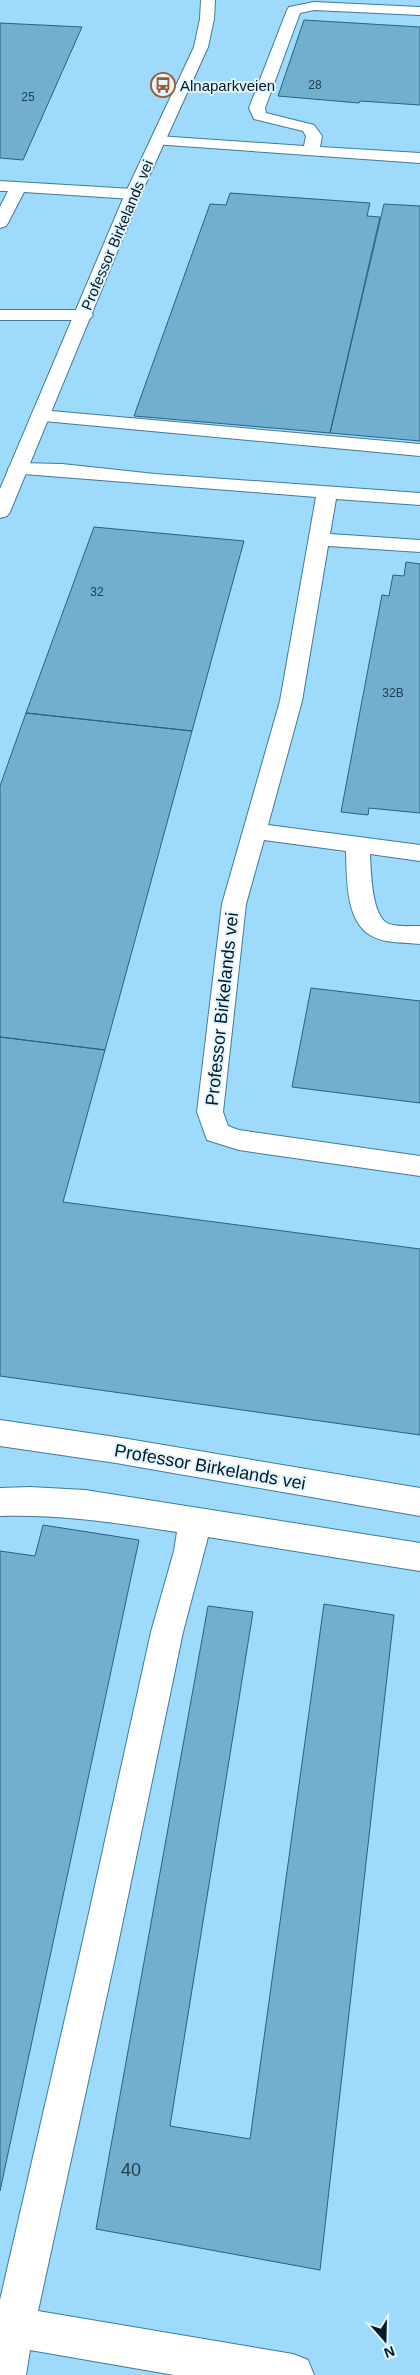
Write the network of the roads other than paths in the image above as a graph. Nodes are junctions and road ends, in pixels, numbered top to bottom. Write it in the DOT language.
graph roads {
  1 [pos="208,0"];
  2 [pos="420,11"];
  3 [pos="158,141"];
  4 [pos="311,151"];
  5 [pos="420,158"];
  6 [pos="0,186"];
  7 [pos="19,186"];
  8 [pos="133,194"];
  9 [pos="0,223"];
  10 [pos="0,315"];
  11 [pos="84,315"];
  12 [pos="40,416"];
  13 [pos="420,450"];
  14 [pos="18,469"];
  15 [pos="327,492"];
  16 [pos="420,499"];
  17 [pos="0,512"];
  18 [pos="319,539"];
  19 [pos="420,546"];
  20 [pos="254,831"];
  21 [pos="358,845"];
  22 [pos="420,853"];
  23 [pos="420,935"];
  24 [pos="420,1166"];
  25 [pos="0,1433"];
  26 [pos="0,1502"];
  27 [pos="420,1502"];
  28 [pos="194,1523"];
  29 [pos="420,1557"];
  30 [pos="14,2327"];
  31 [pos="5,2375"];
  32 [pos="293,2375"];
  1 -- 3 [label="main road, Professor Birkelands vei"];
  2 -- 4 [label="main road"];
  3 -- 4 [label="main road"];
  3 -- 8 [label="main road, Professor Birkelands vei"];
  4 -- 5 [label="main road"];
  6 -- 7 [label="main road"];
  7 -- 8 [label="main road"];
  7 -- 9 [label="main road"];
  8 -- 11 [label="main road, Professor Birkelands vei"];
  10 -- 11 [label="main road"];
  11 -- 12 [label="main road, Professor Birkelands vei"];
  12 -- 13 [label="main road"];
  12 -- 14 [label="main road, Professor Birkelands vei"];
  14 -- 15 [label="main road"];
  14 -- 17 [label="main road, Professor Birkelands vei"];
  15 -- 16 [label="main road"];
  15 -- 18 [label="main road, Professor Birkelands vei"];
  18 -- 19 [label="main road"];
  18 -- 20 [label="main road, Professor Birkelands vei"];
  20 -- 21 [label="main road"];
  20 -- 24 [label="main road, Professor Birkelands vei"];
  21 -- 22 [label="main road"];
  21 -- 23 [label="main road"];
  25 -- 27 [label="main road, Professor Birkelands vei"];
  26 -- 28 [label="main road"];
  28 -- 29 [label="main road"];
  28 -- 30 [label="main road"];
  30 -- 31 [label="main road"];
  30 -- 32 [label="main road"];
}
